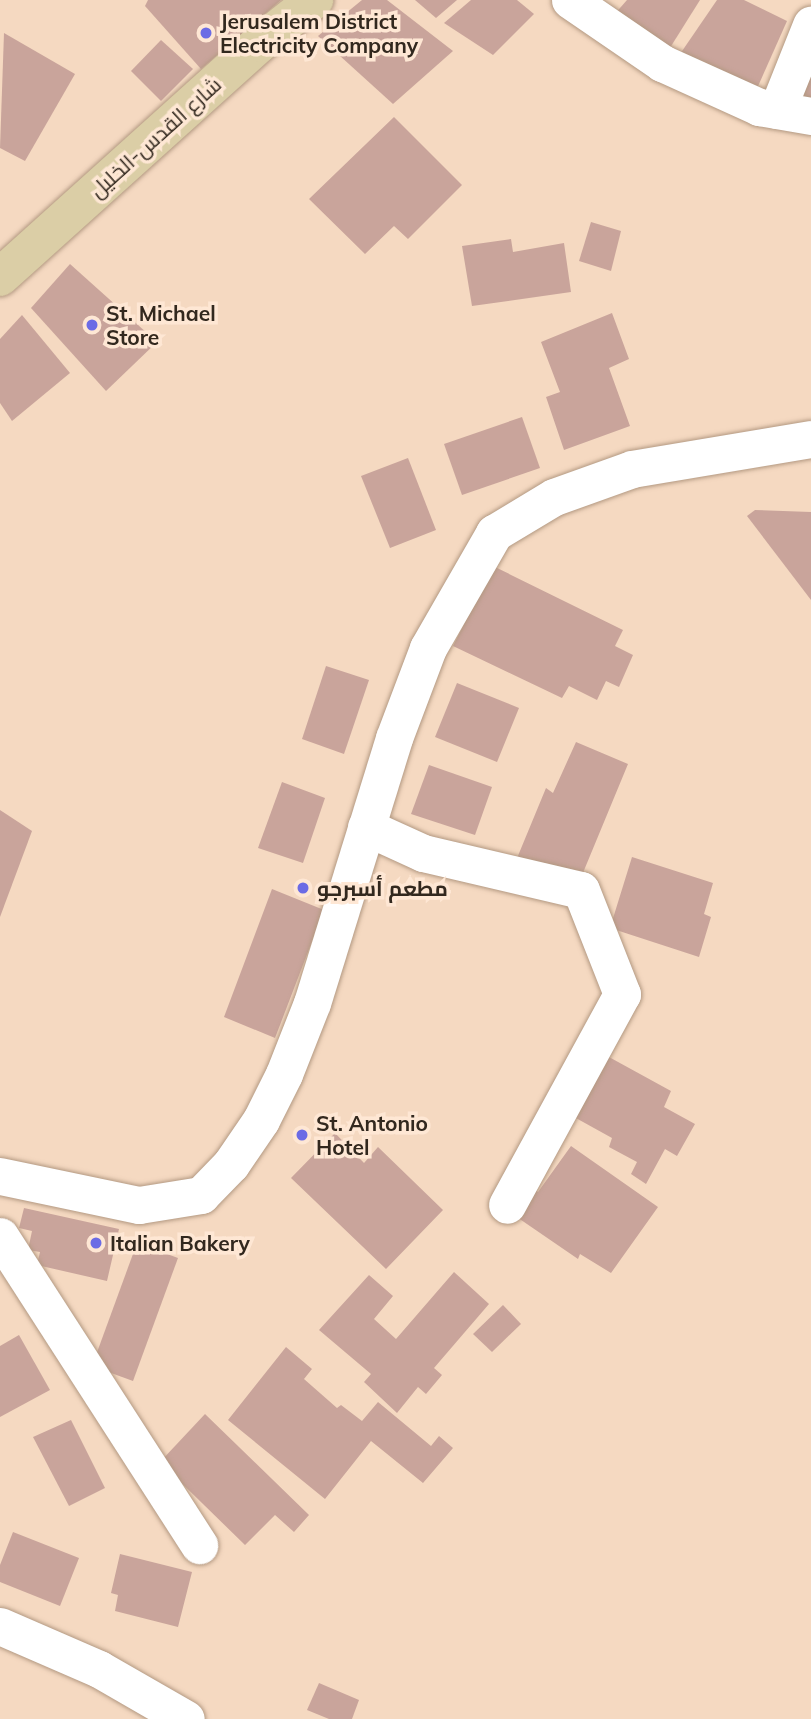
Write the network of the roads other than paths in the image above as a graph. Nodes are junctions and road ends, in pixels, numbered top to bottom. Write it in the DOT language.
graph roads {
  1 [pos="314,0"];
  2 [pos="570,0"];
  3 [pos="811,25"];
  4 [pos="794,113"];
  5 [pos="0,277"];
  6 [pos="811,439"];
  7 [pos="366,827"];
  8 [pos="0,1176"];
  9 [pos="507,1205"];
  10 [pos="0,1236"];
  11 [pos="199,1545"];
  12 [pos="0,1626"];
  13 [pos="186,1719"];
  1 -- 5 [label="main road, شارع القدس-الخليل"];
  2 -- 4 [label="street"];
  3 -- 4 [label="street"];
  6 -- 7 [label="street"];
  7 -- 8 [label="street"];
  7 -- 9 [label="street"];
  10 -- 11 [label="street"];
  12 -- 13 [label="street"];
}
